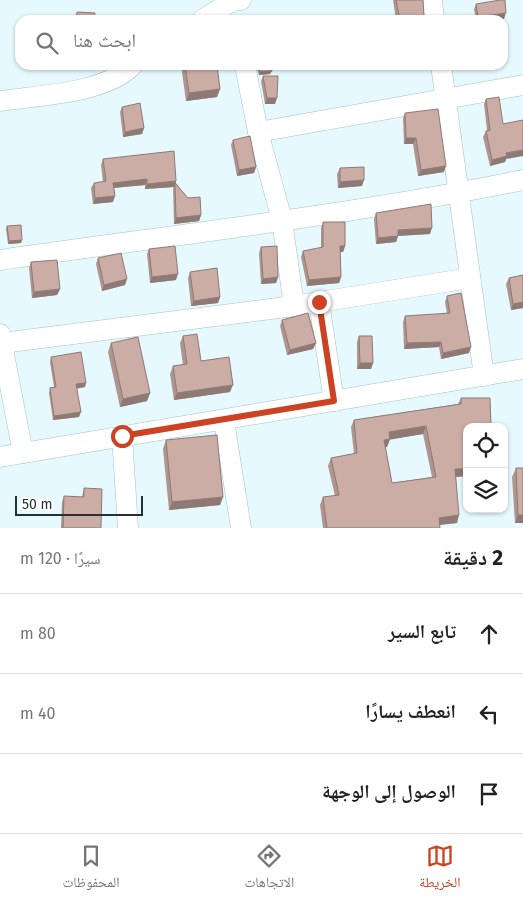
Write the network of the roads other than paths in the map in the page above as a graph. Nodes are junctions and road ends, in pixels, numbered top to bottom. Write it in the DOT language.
graph roads {
  1 [pos="432,0"];
  2 [pos="235,5"];
  3 [pos="213,15"];
  4 [pos="434,15"];
  5 [pos="129,70"];
  6 [pos="246,70"];
  7 [pos="442,70"];
  8 [pos="523,85"];
  9 [pos="445,98"];
  10 [pos="0,101"];
  11 [pos="258,132"];
  12 [pos="523,180"];
  13 [pos="458,193"];
  14 [pos="282,220"];
  15 [pos="0,260"];
  16 [pos="470,278"];
  17 [pos="319,302"];
  18 [pos="294,306"];
  19 [pos="1,339"];
  20 [pos="523,369"];
  21 [pos="484,376"];
  22 [pos="334,401"];
  23 [pos="224,421"];
  24 [pos="122,436"];
  25 [pos="23,453"];
  26 [pos="0,457"];
  27 [pos="128,528"];
  28 [pos="241,528"];
  1 -- 4 [label="street"];
  2 -- 3 [label="street"];
  5 -- 10 [label="street"];
  6 -- 11 [label="street"];
  7 -- 9 [label="street"];
  8 -- 9 [label="street"];
  9 -- 11 [label="street"];
  9 -- 13 [label="street"];
  11 -- 14 [label="street"];
  12 -- 13 [label="street"];
  13 -- 14 [label="street"];
  13 -- 16 [label="street"];
  14 -- 15 [label="street"];
  14 -- 18 [label="street"];
  16 -- 17 [label="street"];
  16 -- 21 [label="street"];
  17 -- 18 [label="street"];
  17 -- 22 [label="street"];
  18 -- 19 [label="street"];
  19 -- 25 [label="street"];
  20 -- 21 [label="street"];
  21 -- 22 [label="street"];
  22 -- 23 [label="street"];
  23 -- 24 [label="street"];
  23 -- 28 [label="street"];
  24 -- 25 [label="street"];
  24 -- 27 [label="street"];
  25 -- 26 [label="street"];
}
